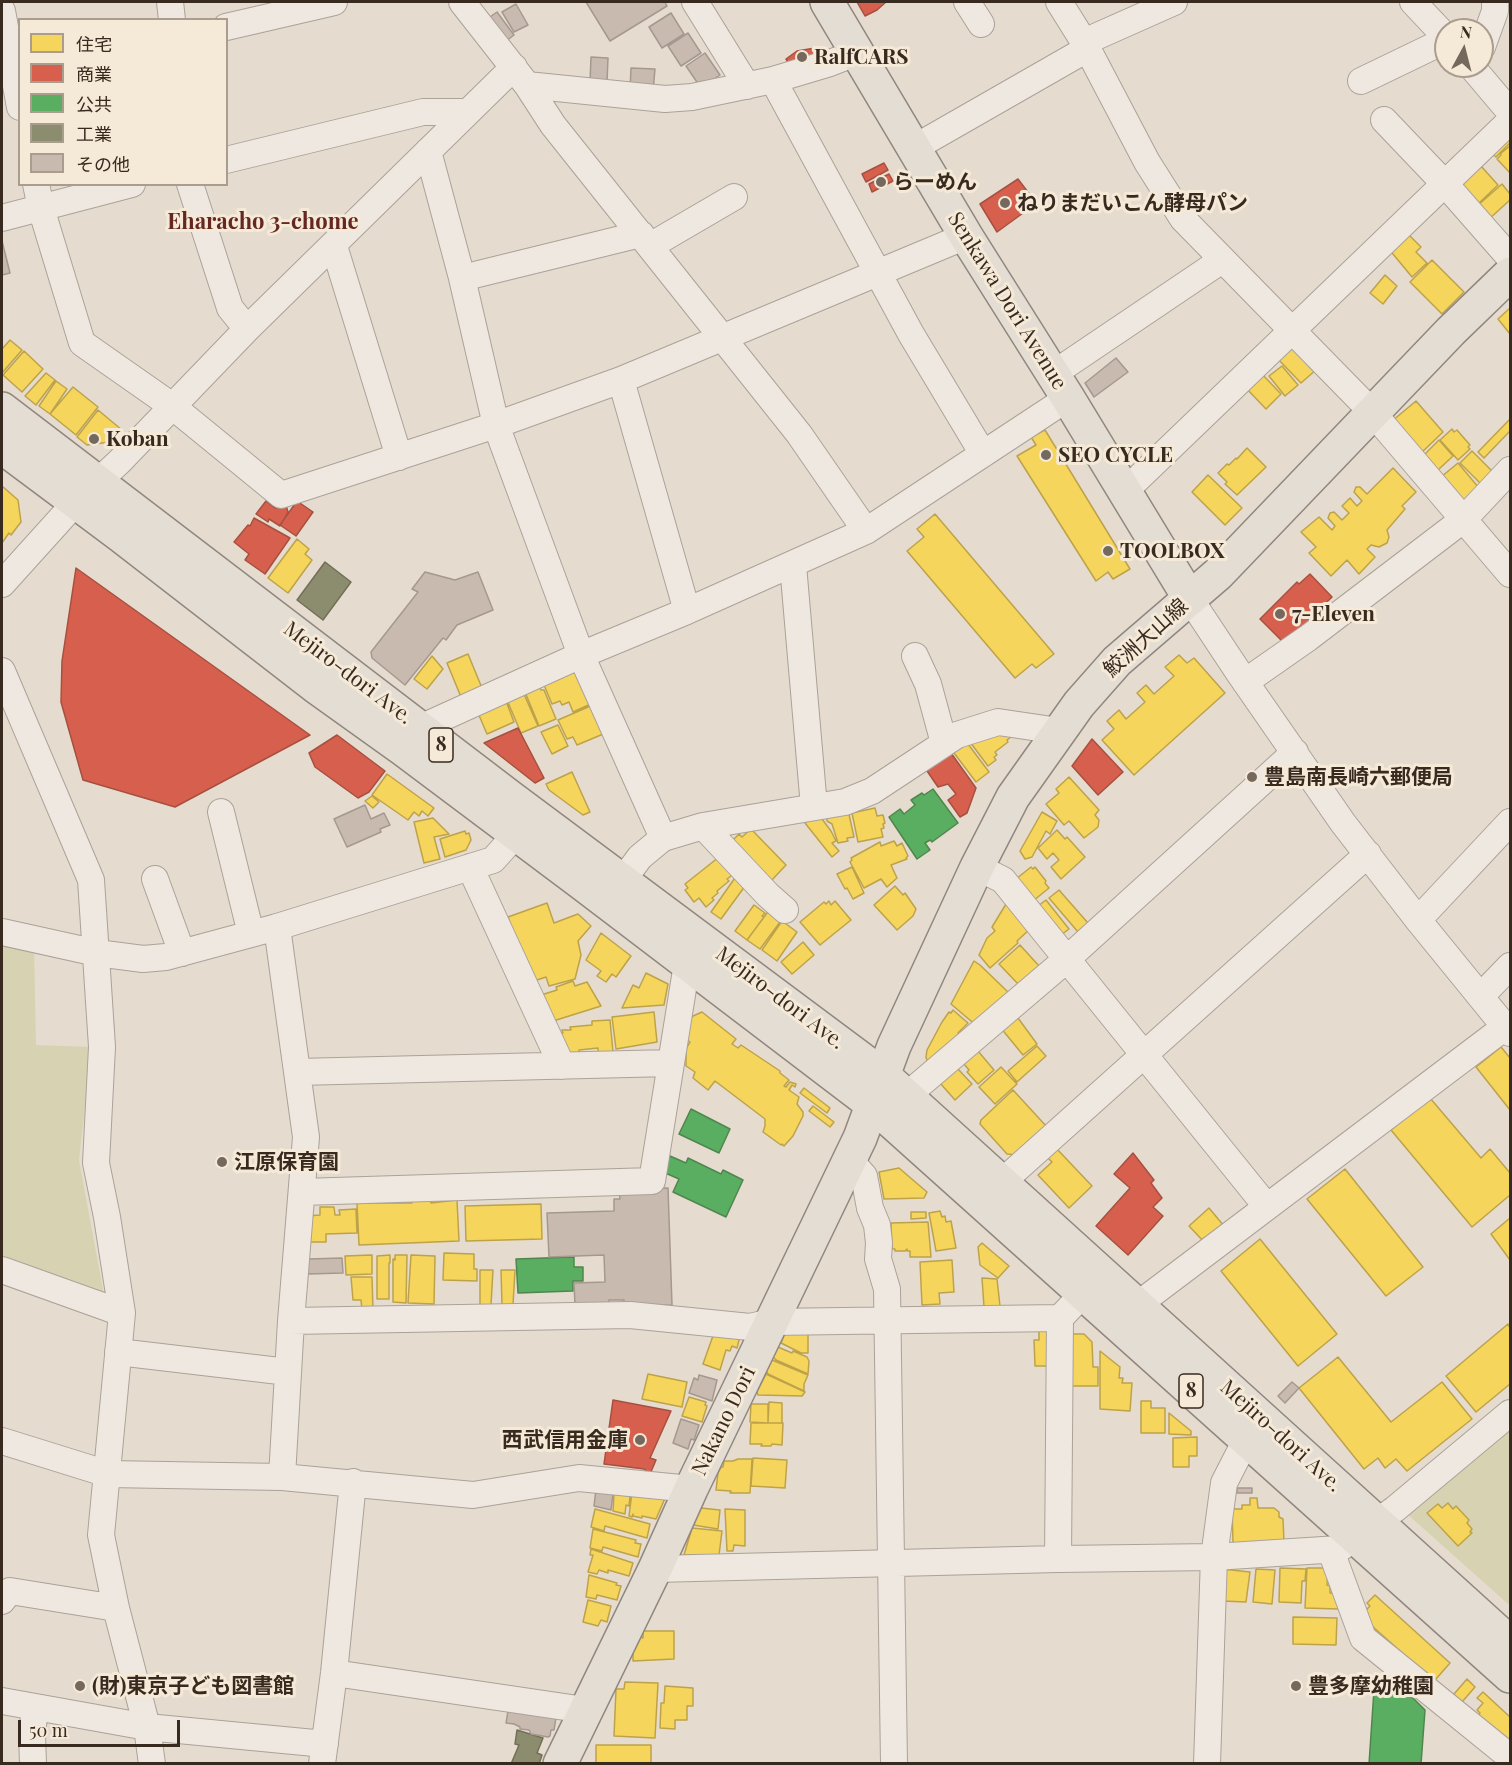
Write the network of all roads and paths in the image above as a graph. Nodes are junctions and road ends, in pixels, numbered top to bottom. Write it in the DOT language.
graph roads {
  1 [pos="170,2"];
  2 [pos="334,2"];
  3 [pos="695,2"];
  4 [pos="827,2"];
  5 [pos="967,2"];
  6 [pos="1059,2"];
  7 [pos="1174,2"];
  8 [pos="1413,2"];
  9 [pos="1495,2"];
  10 [pos="472,4"];
  11 [pos="2,11"];
  12 [pos="172,18"];
  13 [pos="1492,18"];
  14 [pos="981,24"];
  15 [pos="1434,26"];
  16 [pos="228,27"];
  17 [pos="1434,45"];
  18 [pos="1085,46"];
  19 [pos="858,52"];
  20 [pos="10,65"];
  21 [pos="521,76"];
  22 [pos="1487,78"];
  23 [pos="773,80"];
  24 [pos="1361,81"];
  25 [pos="747,86"];
  26 [pos="18,99"];
  27 [pos="467,112"];
  28 [pos="1510,112"];
  29 [pos="1384,120"];
  30 [pos="1510,121"];
  31 [pos="914,148"];
  32 [pos="428,151"];
  33 [pos="228,160"];
  34 [pos="1446,185"];
  35 [pos="116,186"];
  36 [pos="191,186"];
  37 [pos="38,196"];
  38 [pos="734,197"];
  39 [pos="2,218"];
  40 [pos="966,236"];
  41 [pos="646,240"];
  42 [pos="334,246"];
  43 [pos="1510,258"];
  44 [pos="1222,260"];
  45 [pos="877,274"];
  46 [pos="1510,274"];
  47 [pos="462,278"];
  48 [pos="247,329"];
  49 [pos="1294,331"];
  50 [pos="724,338"];
  51 [pos="621,380"];
  52 [pos="1061,386"];
  53 [pos="172,406"];
  54 [pos="2,409"];
  55 [pos="1372,412"];
  56 [pos="496,425"];
  57 [pos="2,447"];
  58 [pos="983,454"];
  59 [pos="399,457"];
  60 [pos="1510,470"];
  61 [pos="86,492"];
  62 [pos="1124,492"];
  63 [pos="1464,519"];
  64 [pos="866,531"];
  65 [pos="793,565"];
  66 [pos="1510,574"];
  67 [pos="2,584"];
  68 [pos="1190,599"];
  69 [pos="687,611"];
  70 [pos="581,655"];
  71 [pos="915,656"];
  72 [pos="2,671"];
  73 [pos="1245,682"];
  74 [pos="420,728"];
  75 [pos="1059,731"];
  76 [pos="944,744"];
  77 [pos="1295,752"];
  78 [pos="814,807"];
  79 [pos="221,812"];
  80 [pos="1510,822"];
  81 [pos="525,824"];
  82 [pos="702,826"];
  83 [pos="663,838"];
  84 [pos="1368,854"];
  85 [pos="470,867"];
  86 [pos="977,867"];
  87 [pos="155,879"];
  88 [pos="622,881"];
  89 [pos="785,910"];
  90 [pos="1418,920"];
  91 [pos="276,927"];
  92 [pos="2,932"];
  93 [pos="251,934"];
  94 [pos="97,953"];
  95 [pos="182,953"];
  96 [pos="1067,958"];
  97 [pos="687,964"];
  98 [pos="1510,966"];
  99 [pos="1481,996"];
  100 [pos="1508,1030"];
  101 [pos="1144,1055"];
  102 [pos="671,1063"];
  103 [pos="562,1066"];
  104 [pos="297,1072"];
  105 [pos="887,1093"];
  106 [pos="849,1159"];
  107 [pos="1002,1182"];
  108 [pos="302,1192"];
  109 [pos="1267,1207"];
  110 [pos="2,1270"];
  111 [pos="1083,1294"];
  112 [pos="1136,1306"];
  113 [pos="122,1313"];
  114 [pos="1060,1318"];
  115 [pos="888,1320"];
  116 [pos="291,1321"];
  117 [pos="771,1322"];
  118 [pos="118,1352"];
  119 [pos="288,1372"];
  120 [pos="1510,1413"];
  121 [pos="1246,1440"];
  122 [pos="2,1441"];
  123 [pos="108,1474"];
  124 [pos="282,1477"];
  125 [pos="353,1482"];
  126 [pos="691,1489"];
  127 [pos="1354,1536"];
  128 [pos="1214,1557"];
  129 [pos="1058,1559"];
  130 [pos="890,1563"];
  131 [pos="655,1569"];
  132 [pos="2,1601"];
  133 [pos="116,1608"];
  134 [pos="1510,1643"];
  135 [pos="334,1673"];
  136 [pos="1510,1676"];
  137 [pos="2,1701"];
  138 [pos="35,1708"];
  139 [pos="585,1710"];
  140 [pos="147,1728"];
  141 [pos="323,1754"];
  142 [pos="1510,1757"];
  143 [pos="33,1764"];
  144 [pos="152,1764"];
  145 [pos="560,1764"];
  146 [pos="894,1764"];
  147 [pos="1207,1764"];
  1 -- 12 [label="street"];
  2 -- 16 [label="street"];
  3 -- 25 [label="street"];
  4 -- 19 [label="main road, Senkawa Dori Avenue"];
  5 -- 14 [label="street"];
  6 -- 18 [label="street"];
  7 -- 18 [label="street"];
  8 -- 15 [label="street"];
  9 -- 13 [label="street"];
  10 -- 21 [label="street"];
  11 -- 20 [label="street"];
  17 -- 24 [label="street"];
  18 -- 31 [label="street"];
  18 -- 44 [label="street"];
  19 -- 23 [label="street"];
  19 -- 31 [label="main road, Senkawa Dori Avenue"];
  20 -- 26 [label="street"];
  21 -- 25 [label="street"];
  21 -- 27 [label="street"];
  21 -- 41 [label="street"];
  22 -- 28 [label="street"];
  23 -- 25 [label="street"];
  23 -- 45 [label="street"];
  27 -- 32 [label="street"];
  27 -- 33 [label="street"];
  29 -- 34 [label="street"];
  30 -- 34 [label="street"];
  31 -- 40 [label="main road, Senkawa Dori Avenue"];
  32 -- 42 [label="street"];
  32 -- 47 [label="street"];
  34 -- 43 [label="street"];
  34 -- 49 [label="street"];
  35 -- 37 [label="street"];
  36 -- 48 [label="street"];
  37 -- 39 [label="street"];
  37 -- 53 [label="street"];
  38 -- 41 [label="street"];
  40 -- 45 [label="street"];
  40 -- 52 [label="main road, Senkawa Dori Avenue"];
  41 -- 47 [label="street"];
  41 -- 50 [label="street"];
  42 -- 48 [label="street"];
  42 -- 59 [label="street"];
  44 -- 49 [label="street"];
  44 -- 52 [label="street"];
  45 -- 50 [label="street"];
  45 -- 58 [label="street"];
  46 -- 55 [label="main road, 鮫洲大山線"];
  47 -- 56 [label="street"];
  48 -- 53 [label="street"];
  49 -- 55 [label="street"];
  49 -- 62 [label="street"];
  50 -- 51 [label="street"];
  50 -- 64 [label="street"];
  51 -- 56 [label="street"];
  51 -- 69 [label="street"];
  52 -- 58 [label="street"];
  52 -- 62 [label="main road, Senkawa Dori Avenue"];
  53 -- 59 [label="street"];
  53 -- 61 [label="street"];
  54 -- 61 [label="main road, Mejiro-dori Ave. / 8"];
  55 -- 63 [label="street"];
  55 -- 68 [label="main road, 鮫洲大山線"];
  56 -- 59 [label="street"];
  56 -- 70 [label="street"];
  57 -- 61 [label="main road, Mejiro-dori Ave. / 8"];
  58 -- 64 [label="street"];
  60 -- 63 [label="street"];
  61 -- 67 [label="street"];
  61 -- 74 [label="main road, Mejiro-dori Ave. / 8"];
  61 -- 81 [label="main road, Mejiro-dori Ave. / 8"];
  62 -- 68 [label="main road, Senkawa Dori Avenue"];
  63 -- 66 [label="street"];
  63 -- 73 [label="street"];
  64 -- 65 [label="street"];
  65 -- 69 [label="street"];
  65 -- 78 [label="street"];
  68 -- 73 [label="street"];
  68 -- 75 [label="main road, 鮫洲大山線"];
  69 -- 70 [label="street"];
  70 -- 74 [label="street"];
  70 -- 83 [label="street"];
  71 -- 76 [label="street"];
  72 -- 94 [label="street"];
  73 -- 77 [label="street"];
  74 -- 81 [label="main road, Mejiro-dori Ave. / 8"];
  75 -- 76 [label="street"];
  75 -- 86 [label="main road, 鮫洲大山線"];
  76 -- 78 [label="street"];
  77 -- 84 [label="street"];
  77 -- 96 [label="street"];
  78 -- 82 [label="street"];
  79 -- 93 [label="street"];
  80 -- 90 [label="street"];
  81 -- 85 [label="street"];
  81 -- 88 [label="main road, Mejiro-dori Ave. / 8"];
  81 -- 97 [label="main road, Mejiro-dori Ave. / 8"];
  82 -- 83 [label="street"];
  82 -- 89 [label="street"];
  83 -- 88 [label="street"];
  84 -- 90 [label="street"];
  84 -- 101 [label="street"];
  85 -- 91 [label="street"];
  85 -- 103 [label="street"];
  86 -- 96 [label="street"];
  86 -- 105 [label="main road, 鮫洲大山線"];
  87 -- 95 [label="street"];
  88 -- 105 [label="main road, Mejiro-dori Ave. / 8"];
  90 -- 99 [label="street"];
  91 -- 93 [label="street"];
  91 -- 104 [label="street"];
  92 -- 94 [label="street"];
  93 -- 95 [label="street"];
  94 -- 95 [label="street"];
  94 -- 113 [label="street"];
  96 -- 101 [label="street"];
  96 -- 105 [label="street"];
  97 -- 102 [label="street"];
  97 -- 105 [label="main road, Mejiro-dori Ave. / 8"];
  98 -- 99 [label="street"];
  99 -- 100 [label="street"];
  100 -- 109 [label="street"];
  101 -- 107 [label="street"];
  101 -- 109 [label="street"];
  102 -- 103 [label="street"];
  102 -- 108 [label="street"];
  103 -- 104 [label="street"];
  104 -- 108 [label="street"];
  105 -- 106 [label="main road, Nakano Dori"];
  105 -- 107 [label="main road, Mejiro-dori Ave. / 8"];
  105 -- 111 [label="main road, Mejiro-dori Ave. / 8"];
  106 -- 115 [label="street"];
  106 -- 117 [label="main road, Nakano Dori"];
  107 -- 112 [label="main road, Mejiro-dori Ave. / 8"];
  108 -- 116 [label="street"];
  109 -- 112 [label="street"];
  110 -- 113 [label="street"];
  111 -- 114 [label="street"];
  111 -- 121 [label="main road, Mejiro-dori Ave. / 8"];
  112 -- 127 [label="main road, Mejiro-dori Ave. / 8"];
  113 -- 118 [label="street"];
  114 -- 115 [label="street"];
  114 -- 129 [label="street"];
  115 -- 117 [label="street"];
  115 -- 130 [label="street"];
  116 -- 117 [label="street"];
  116 -- 119 [label="street"];
  117 -- 126 [label="main road, Nakano Dori"];
  118 -- 119 [label="street"];
  118 -- 123 [label="street"];
  119 -- 124 [label="street"];
  120 -- 127 [label="street"];
  121 -- 127 [label="main road, Mejiro-dori Ave. / 8"];
  121 -- 128 [label="street"];
  122 -- 123 [label="street"];
  123 -- 124 [label="street"];
  123 -- 133 [label="street"];
  124 -- 125 [label="street"];
  125 -- 126 [label="street"];
  125 -- 135 [label="street"];
  126 -- 131 [label="main road, Nakano Dori"];
  127 -- 128 [label="street"];
  127 -- 134 [label="main road, Mejiro-dori Ave. / 8"];
  127 -- 136 [label="main road, Mejiro-dori Ave. / 8"];
  127 -- 142 [label="street"];
  128 -- 129 [label="street"];
  128 -- 147 [label="street"];
  129 -- 130 [label="street"];
  130 -- 131 [label="street"];
  130 -- 146 [label="street"];
  131 -- 139 [label="main road, Nakano Dori"];
  132 -- 133 [label="street"];
  133 -- 140 [label="street"];
  135 -- 139 [label="street"];
  135 -- 141 [label="street"];
  137 -- 138 [label="street"];
  138 -- 140 [label="street"];
  138 -- 143 [label="street"];
  139 -- 145 [label="main road, Nakano Dori"];
  140 -- 141 [label="street"];
  140 -- 144 [label="street"];
}
